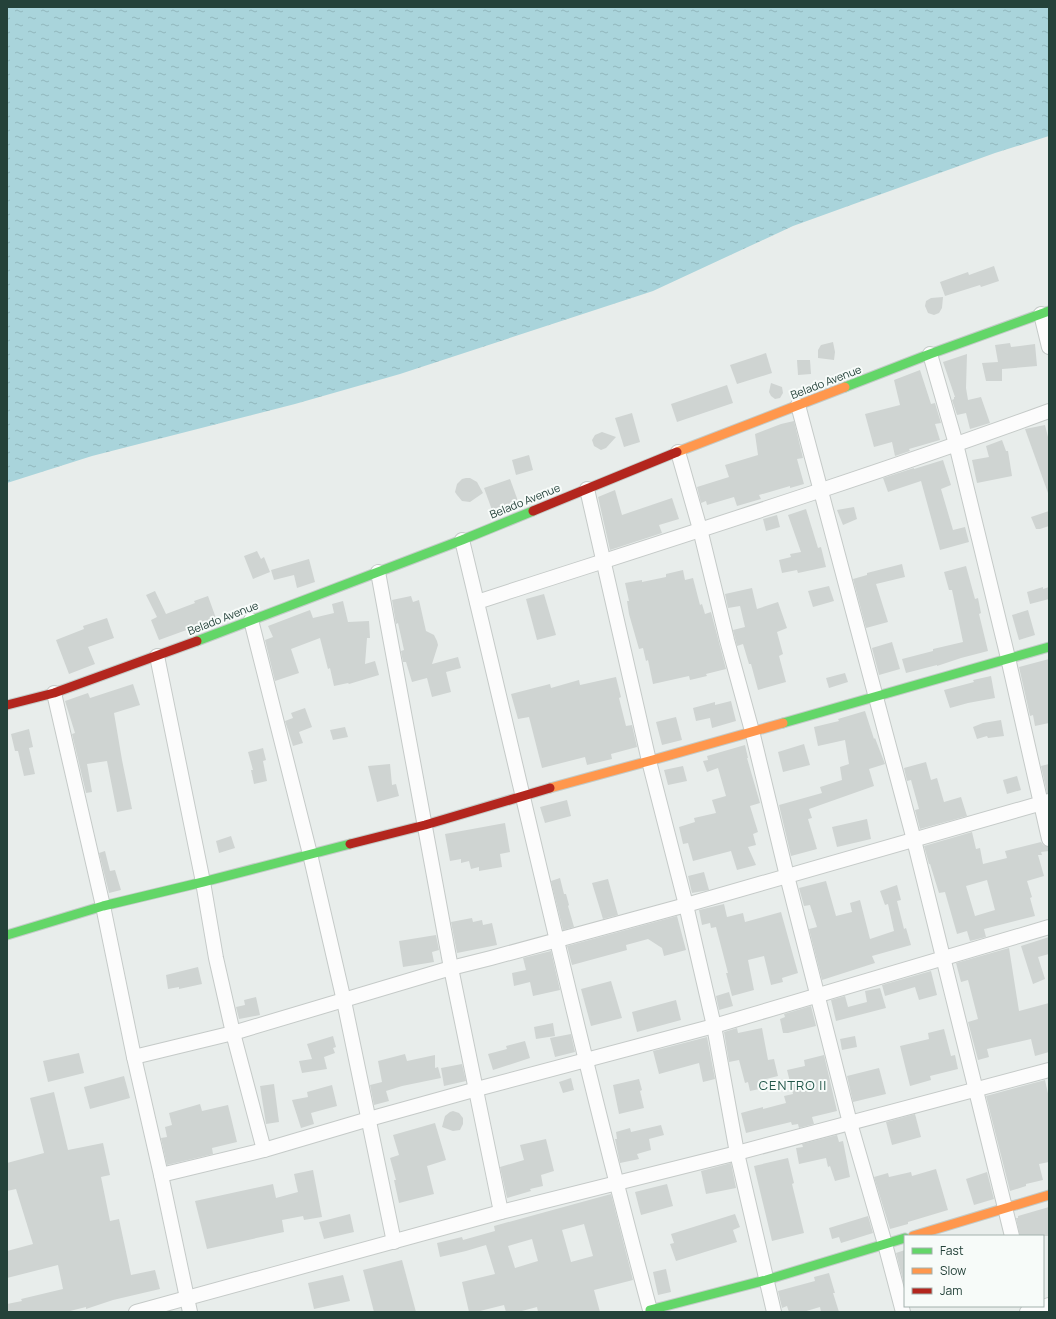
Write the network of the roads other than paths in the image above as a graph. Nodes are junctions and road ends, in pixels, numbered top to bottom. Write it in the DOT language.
graph roads {
  1 [pos="1045,312"];
  2 [pos="1049,347"];
  3 [pos="930,354"];
  4 [pos="798,406"];
  5 [pos="1049,410"];
  6 [pos="956,444"];
  7 [pos="678,452"];
  8 [pos="587,489"];
  9 [pos="821,491"];
  10 [pos="700,529"];
  11 [pos="462,540"];
  12 [pos="603,561"];
  13 [pos="378,572"];
  14 [pos="477,602"];
  15 [pos="251,620"];
  16 [pos="1049,647"];
  17 [pos="158,656"];
  18 [pos="1008,658"];
  19 [pos="54,692"];
  20 [pos="875,697"];
  21 [pos="7,705"];
  22 [pos="752,731"];
  23 [pos="649,761"];
  24 [pos="522,795"];
  25 [pos="1045,802"];
  26 [pos="425,825"];
  27 [pos="1049,839"];
  28 [pos="914,840"];
  29 [pos="310,854"];
  30 [pos="787,876"];
  31 [pos="203,882"];
  32 [pos="686,905"];
  33 [pos="103,906"];
  34 [pos="1049,927"];
  35 [pos="7,936"];
  36 [pos="558,940"];
  37 [pos="944,958"];
  38 [pos="451,968"];
  39 [pos="818,996"];
  40 [pos="344,1001"];
  41 [pos="714,1026"];
  42 [pos="233,1033"];
  43 [pos="134,1057"];
  44 [pos="586,1060"];
  45 [pos="1049,1070"];
  46 [pos="477,1089"];
  47 [pos="975,1089"];
  48 [pos="369,1119"];
  49 [pos="850,1123"];
  50 [pos="264,1150"];
  51 [pos="737,1153"];
  52 [pos="161,1175"];
  53 [pos="616,1184"];
  54 [pos="1049,1195"];
  55 [pos="1005,1209"];
  56 [pos="501,1212"];
  57 [pos="916,1235"];
  58 [pos="1012,1235"];
  59 [pos="904,1238"];
  60 [pos="394,1242"];
  61 [pos="885,1244"];
  62 [pos="766,1280"];
  63 [pos="187,1297"];
  64 [pos="1041,1307"];
  65 [pos="1030,1310"];
  66 [pos="650,1311"];
  67 [pos="136,1312"];
  68 [pos="190,1312"];
  69 [pos="774,1312"];
  70 [pos="903,1312"];
  1 -- 2 [label="street"];
  1 -- 3 [label="street, Belado Avenue"];
  3 -- 4 [label="street, Belado Avenue"];
  3 -- 6 [label="street"];
  4 -- 7 [label="street, Belado Avenue"];
  4 -- 9 [label="street"];
  5 -- 6 [label="street"];
  6 -- 9 [label="street"];
  6 -- 18 [label="street"];
  7 -- 8 [label="street, Belado Avenue"];
  7 -- 10 [label="street"];
  8 -- 11 [label="street, Belado Avenue"];
  8 -- 12 [label="street"];
  9 -- 10 [label="street"];
  9 -- 20 [label="street"];
  10 -- 12 [label="street"];
  10 -- 22 [label="street"];
  11 -- 13 [label="street, Belado Avenue"];
  11 -- 14 [label="street"];
  12 -- 14 [label="street"];
  12 -- 23 [label="street"];
  13 -- 15 [label="street, Belado Avenue"];
  13 -- 26 [label="street"];
  14 -- 24 [label="street"];
  15 -- 17 [label="street, Belado Avenue"];
  15 -- 29 [label="street"];
  16 -- 18 [label="street"];
  17 -- 19 [label="street, Belado Avenue"];
  17 -- 31 [label="street"];
  18 -- 20 [label="street"];
  18 -- 25 [label="street"];
  19 -- 21 [label="street, Belado Avenue"];
  19 -- 33 [label="street"];
  20 -- 22 [label="street"];
  20 -- 28 [label="street"];
  22 -- 23 [label="street"];
  22 -- 30 [label="street"];
  23 -- 24 [label="street"];
  23 -- 32 [label="street"];
  24 -- 26 [label="street"];
  24 -- 36 [label="street"];
  25 -- 27 [label="street"];
  25 -- 28 [label="street"];
  26 -- 29 [label="street"];
  26 -- 38 [label="street"];
  28 -- 30 [label="street"];
  28 -- 37 [label="street"];
  29 -- 31 [label="street"];
  29 -- 40 [label="street"];
  30 -- 32 [label="street"];
  30 -- 39 [label="street"];
  31 -- 33 [label="street"];
  31 -- 42 [label="street"];
  32 -- 36 [label="street"];
  32 -- 41 [label="street"];
  33 -- 35 [label="street"];
  33 -- 43 [label="street"];
  34 -- 37 [label="street"];
  36 -- 38 [label="street"];
  36 -- 44 [label="street"];
  37 -- 39 [label="street"];
  37 -- 47 [label="street"];
  38 -- 40 [label="street"];
  38 -- 46 [label="street"];
  39 -- 41 [label="street"];
  39 -- 49 [label="street"];
  40 -- 42 [label="street"];
  40 -- 48 [label="street"];
  41 -- 44 [label="street"];
  41 -- 51 [label="street"];
  42 -- 43 [label="street"];
  42 -- 50 [label="street"];
  43 -- 52 [label="street"];
  44 -- 46 [label="street"];
  44 -- 53 [label="street"];
  45 -- 47 [label="street"];
  46 -- 48 [label="street"];
  46 -- 56 [label="street"];
  47 -- 49 [label="street"];
  47 -- 55 [label="street"];
  48 -- 50 [label="street"];
  48 -- 60 [label="street"];
  49 -- 51 [label="street"];
  49 -- 61 [label="street"];
  50 -- 52 [label="street"];
  51 -- 53 [label="street"];
  51 -- 62 [label="street"];
  52 -- 63 [label="street"];
  53 -- 56 [label="street"];
  53 -- 66 [label="street"];
  54 -- 55 [label="street"];
  55 -- 57 [label="street"];
  55 -- 58 [label="street"];
  56 -- 60 [label="street"];
  59 -- 61 [label="street"];
  60 -- 63 [label="street"];
  61 -- 62 [label="street"];
  61 -- 70 [label="street"];
  62 -- 66 [label="street"];
  62 -- 69 [label="street"];
  63 -- 67 [label="street"];
  63 -- 68 [label="street"];
  64 -- 65 [label="street"];
}
